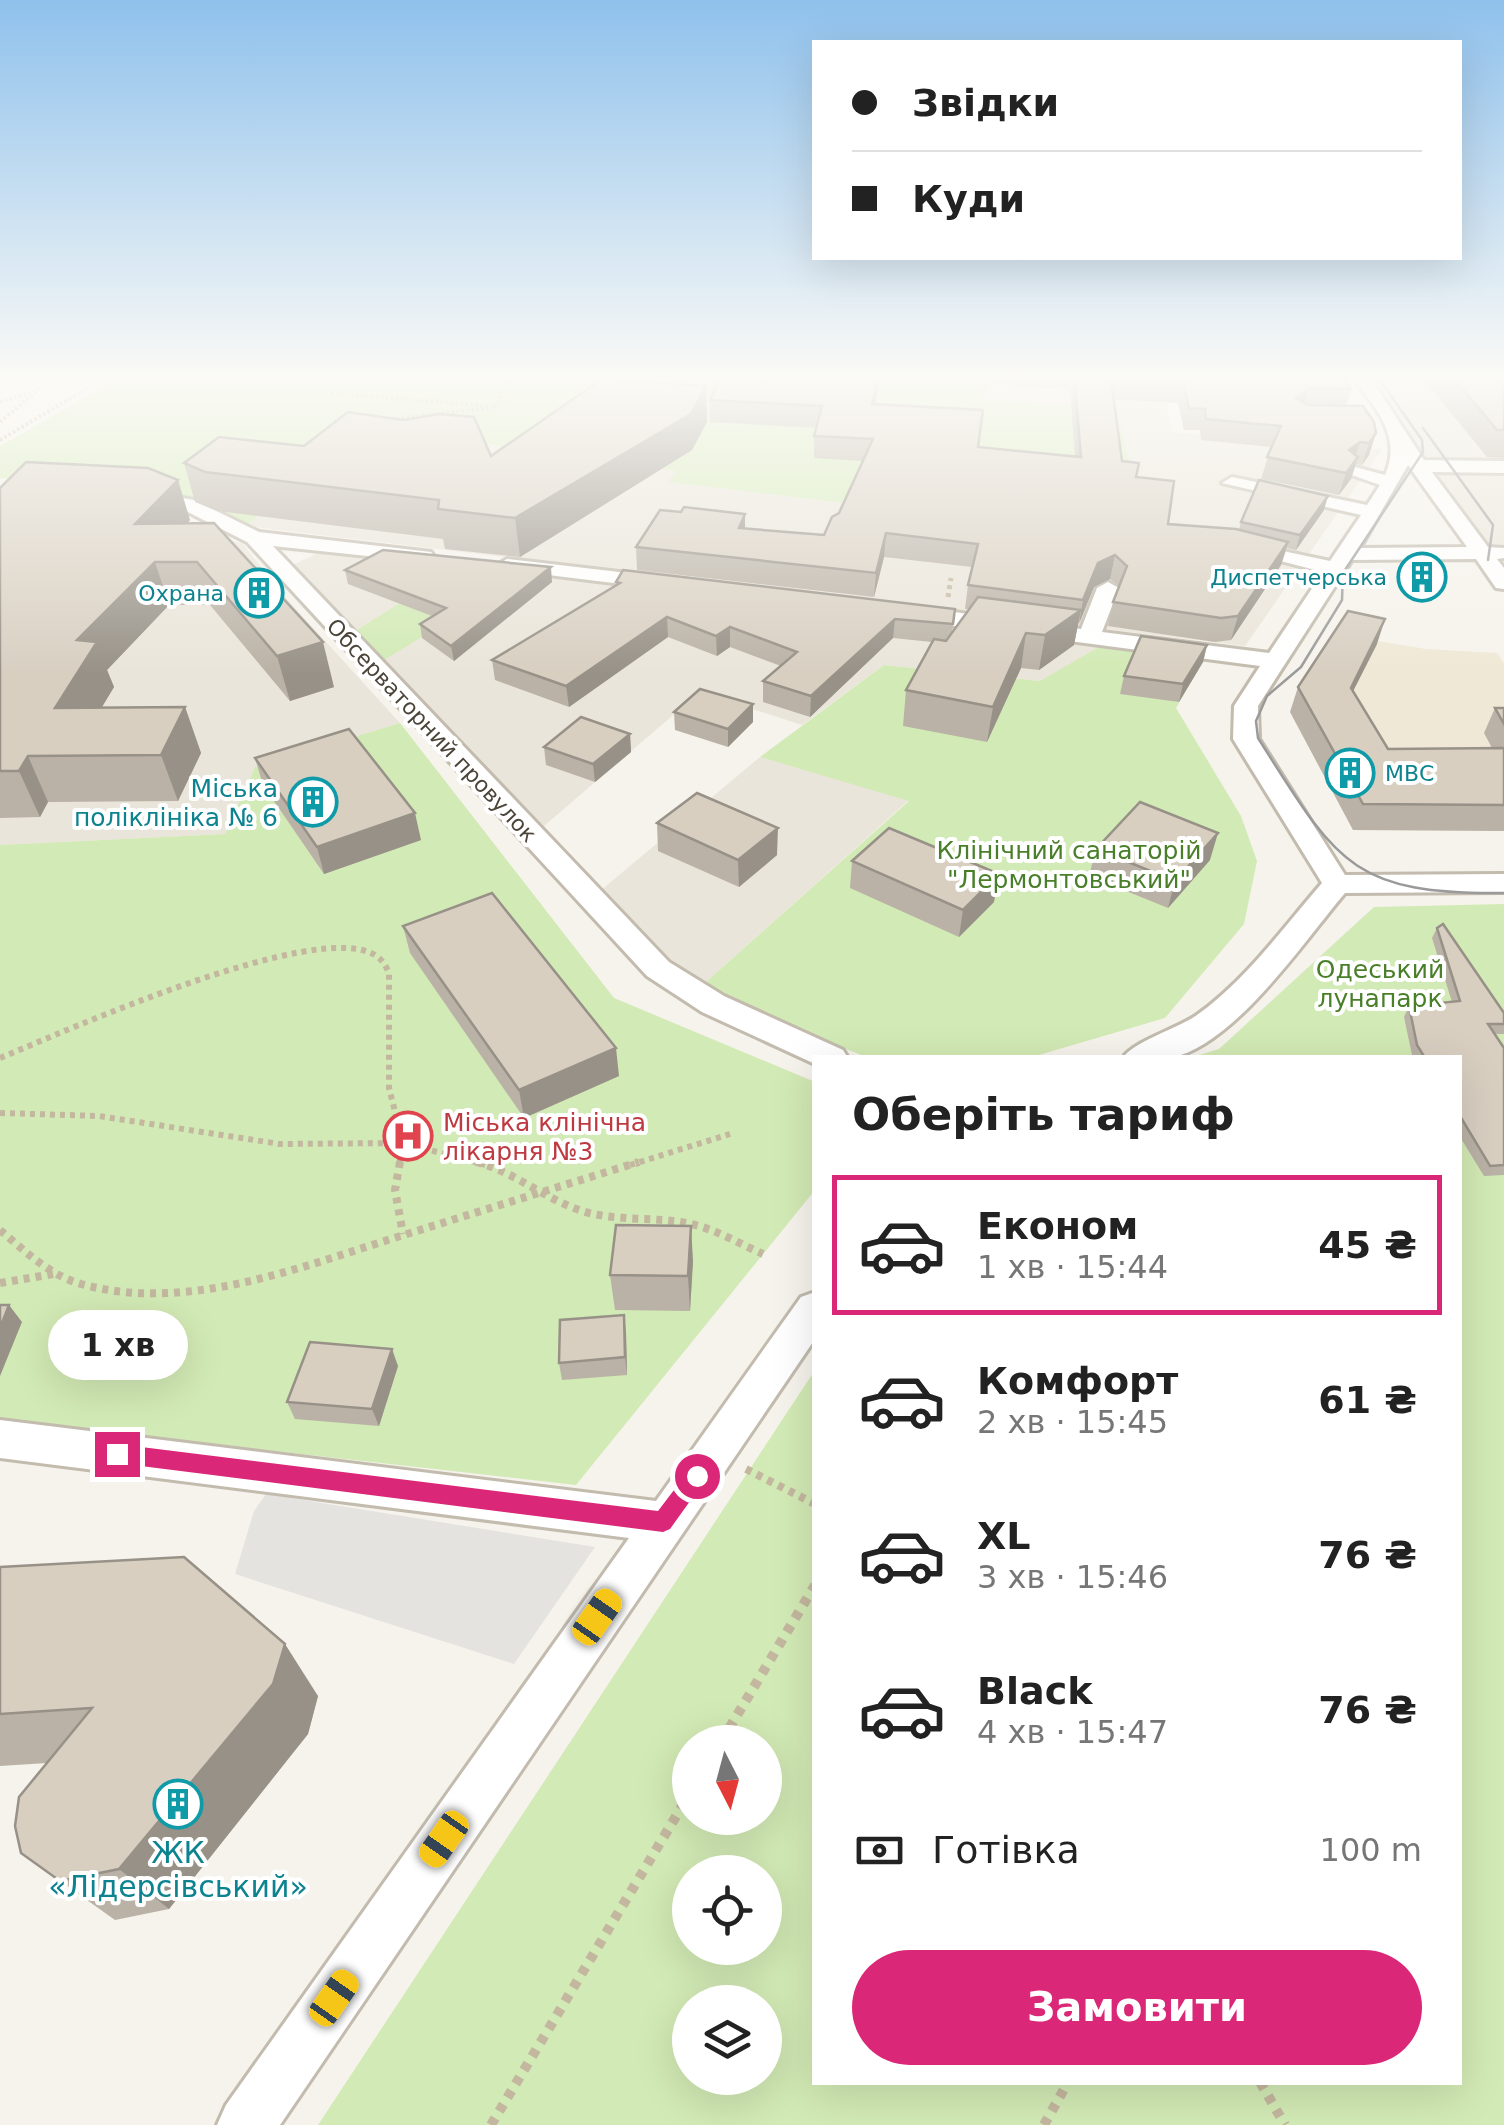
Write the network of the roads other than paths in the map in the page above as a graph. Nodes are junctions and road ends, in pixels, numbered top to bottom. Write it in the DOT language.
graph roads {
  1 [pos="1361,475"];
  2 [pos="1394,475"];
  3 [pos="1428,475"];
  4 [pos="1232,483"];
  5 [pos="1389,486"];
  6 [pos="1440,492"];
  7 [pos="126,495"];
  8 [pos="1370,516"];
  9 [pos="1464,526"];
  10 [pos="254,538"];
  11 [pos="1222,544"];
  12 [pos="1492,556"];
  13 [pos="451,559"];
  14 [pos="1274,559"];
  15 [pos="1332,562"];
  16 [pos="490,564"];
  17 [pos="1504,584"];
  18 [pos="682,585"];
  19 [pos="1108,588"];
  20 [pos="883,609"];
  21 [pos="1090,634"];
  22 [pos="1275,661"];
  23 [pos="1504,883"];
  24 [pos="1337,884"];
  25 [pos="825,1055"];
  26 [pos="1145,1055"];
  27 [pos="812,1312"];
  28 [pos="0,1439"];
  29 [pos="663,1522"];
  30 [pos="246,2125"];
  1 -- 5 [label="street"];
  2 -- 5 [label="street"];
  3 -- 6 [label="street"];
  4 -- 8 [label="street"];
  5 -- 6 [label="street"];
  5 -- 8 [label="street"];
  6 -- 9 [label="street"];
  7 -- 10 [label="street, Обсерваторний провулок"];
  8 -- 9 [label="street"];
  8 -- 15 [label="street"];
  9 -- 12 [label="street"];
  10 -- 13 [label="street"];
  10 -- 25 [label="street, Обсерваторний провулок"];
  11 -- 15 [label="street"];
  12 -- 15 [label="street"];
  12 -- 17 [label="street"];
  14 -- 15 [label="street"];
  15 -- 22 [label="street"];
  16 -- 18 [label="street"];
  19 -- 21 [label="street"];
  20 -- 21 [label="street"];
  21 -- 22 [label="street"];
  22 -- 24 [label="street"];
  23 -- 24 [label="street"];
  24 -- 26 [label="street"];
  27 -- 29 [label="street"];
  28 -- 29 [label="street"];
  29 -- 30 [label="street"];
}
